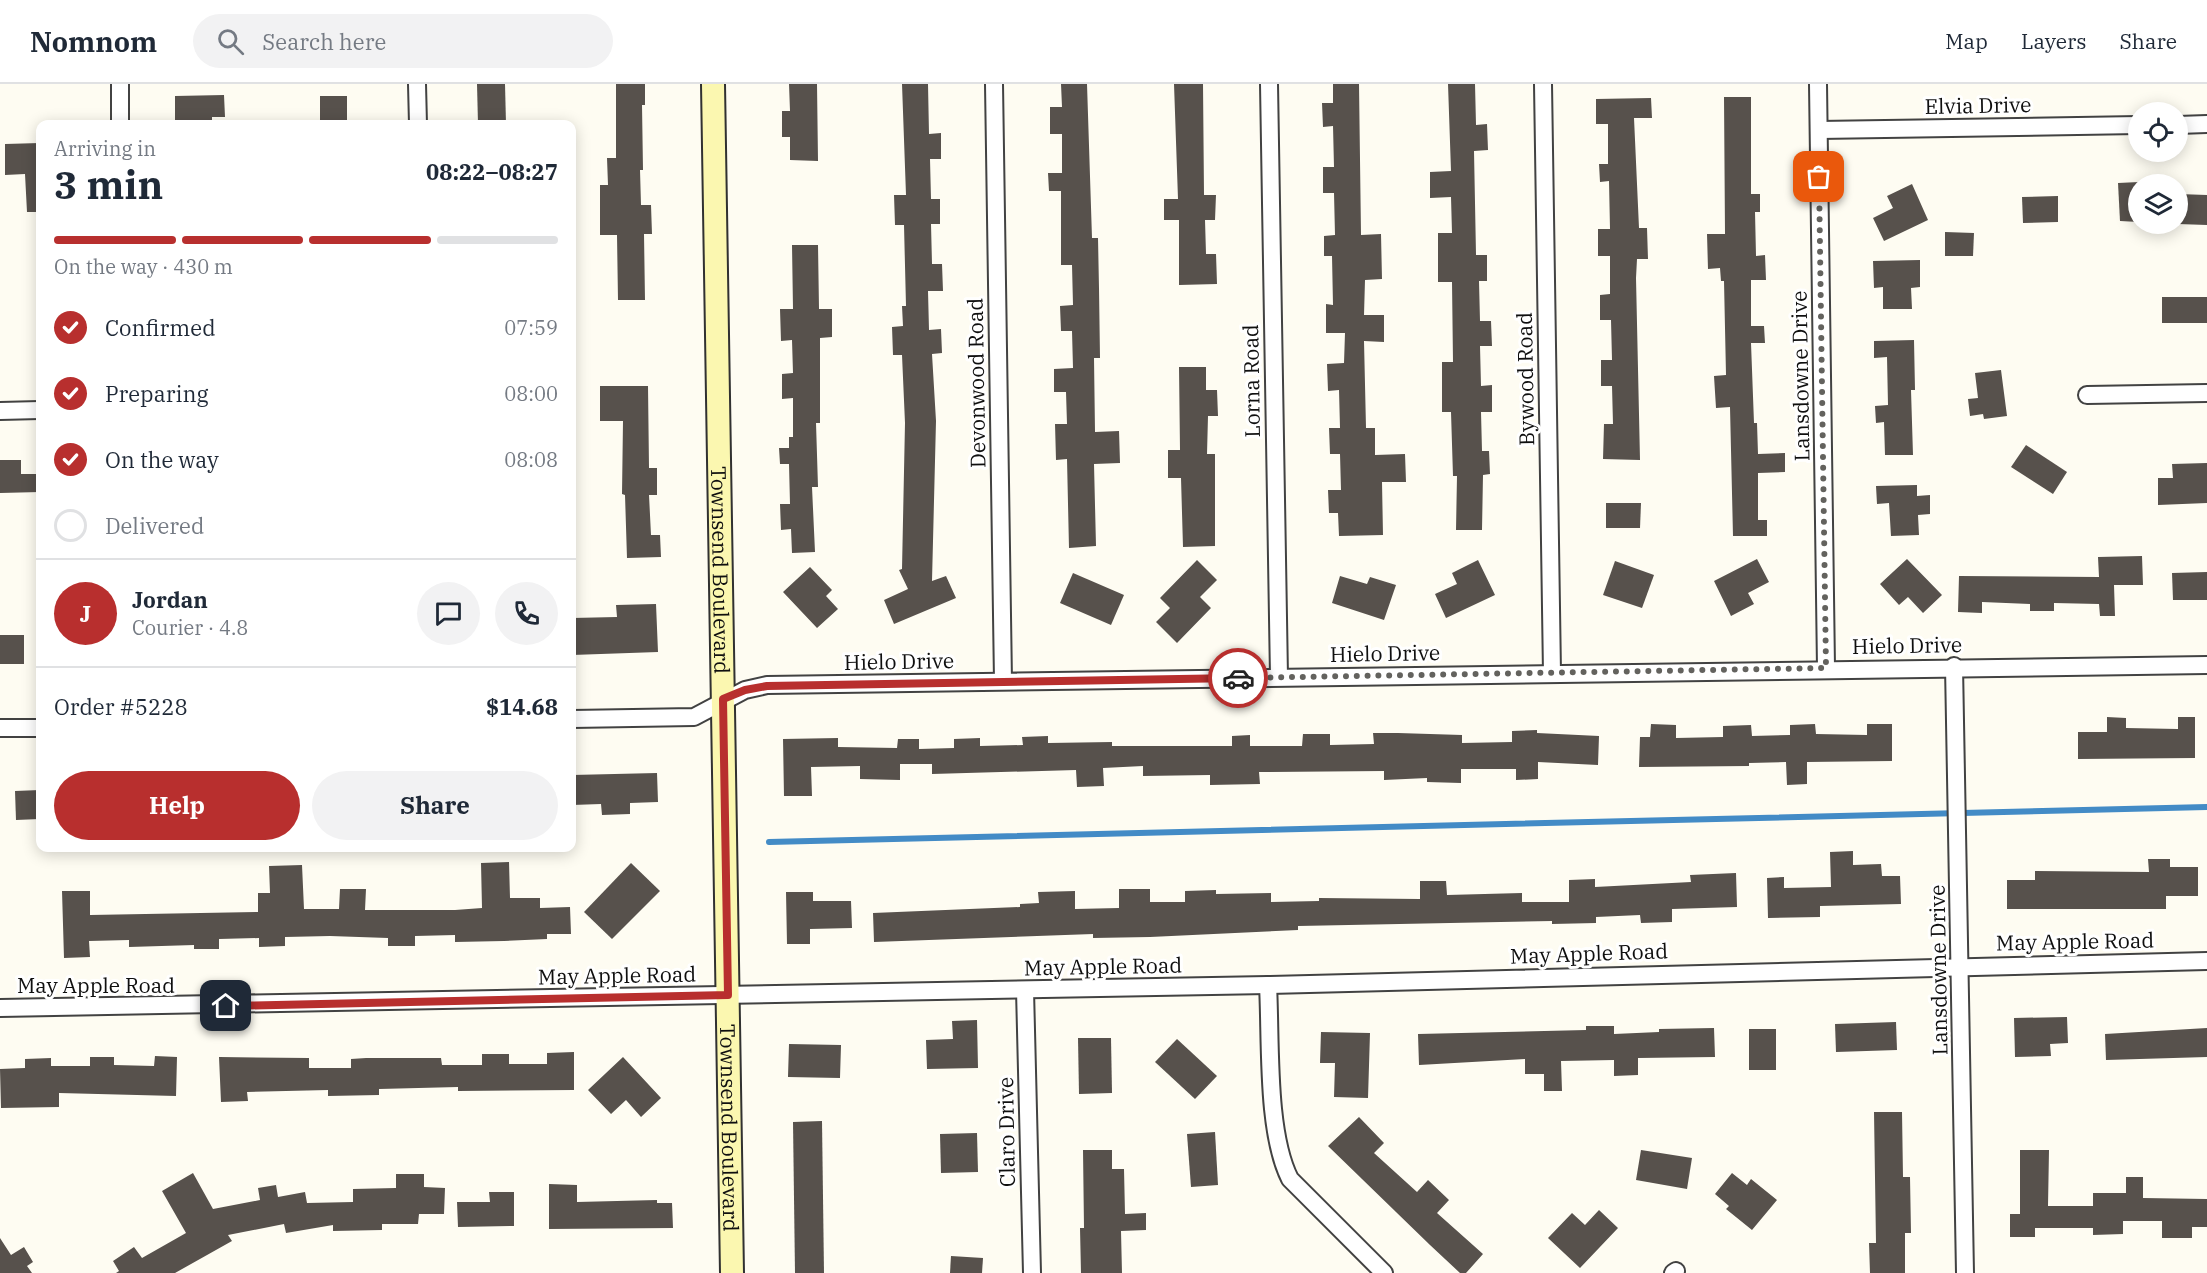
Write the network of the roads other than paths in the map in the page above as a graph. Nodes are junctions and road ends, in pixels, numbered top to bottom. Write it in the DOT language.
graph roads {
  1 [pos="120,84"];
  2 [pos="417,84"];
  3 [pos="713,84"];
  4 [pos="994,84"];
  5 [pos="1269,84"];
  6 [pos="1543,84"];
  7 [pos="1818,84"];
  8 [pos="120,120"];
  9 [pos="418,120"];
  10 [pos="2207,124"];
  11 [pos="2128,125"];
  12 [pos="2188,125"];
  13 [pos="1819,130"];
  14 [pos="2207,393"];
  15 [pos="2087,395"];
  16 [pos="36,410"];
  17 [pos="0,411"];
  18 [pos="2207,665"];
  19 [pos="1954,666"];
  20 [pos="1826,668"];
  21 [pos="1552,673"];
  22 [pos="1279,677"];
  23 [pos="1003,681"];
  24 [pos="723,699"];
  25 [pos="576,719"];
  26 [pos="0,728"];
  27 [pos="36,728"];
  28 [pos="2207,961"];
  29 [pos="1960,966"];
  30 [pos="1268,985"];
  31 [pos="1025,990"];
  32 [pos="728,995"];
  33 [pos="0,1008"];
  34 [pos="732,1273"];
  35 [pos="1032,1273"];
  36 [pos="1384,1273"];
  37 [pos="1965,1273"];
  1 -- 8 [label="street"];
  2 -- 9 [label="street"];
  3 -- 24 [label="street, Townsend Boulevard"];
  4 -- 23 [label="street, Devonwood Road"];
  5 -- 22 [label="street, Lorna Road"];
  6 -- 21 [label="street, Bywood Road"];
  7 -- 13 [label="street, Lansdowne Drive"];
  10 -- 12 [label="street"];
  11 -- 13 [label="street, Elvia Drive"];
  13 -- 20 [label="street, Lansdowne Drive"];
  14 -- 15 [label="street"];
  16 -- 17 [label="street"];
  18 -- 19 [label="street, Hielo Drive"];
  19 -- 20 [label="street, Hielo Drive"];
  19 -- 29 [label="street, Lansdowne Drive"];
  20 -- 21 [label="street, Hielo Drive"];
  21 -- 22 [label="street, Hielo Drive"];
  22 -- 23 [label="street, Hielo Drive"];
  23 -- 24 [label="street, Hielo Drive"];
  24 -- 25 [label="street, Hielo Drive"];
  24 -- 32 [label="street, Townsend Boulevard"];
  26 -- 27 [label="street"];
  28 -- 29 [label="street, May Apple Road"];
  29 -- 30 [label="street, May Apple Road"];
  29 -- 37 [label="street, Lansdowne Drive"];
  30 -- 31 [label="street, May Apple Road"];
  30 -- 36 [label="street"];
  31 -- 32 [label="street, May Apple Road"];
  31 -- 35 [label="street, Claro Drive"];
  32 -- 33 [label="street, May Apple Road"];
  32 -- 34 [label="street, Townsend Boulevard"];
}
